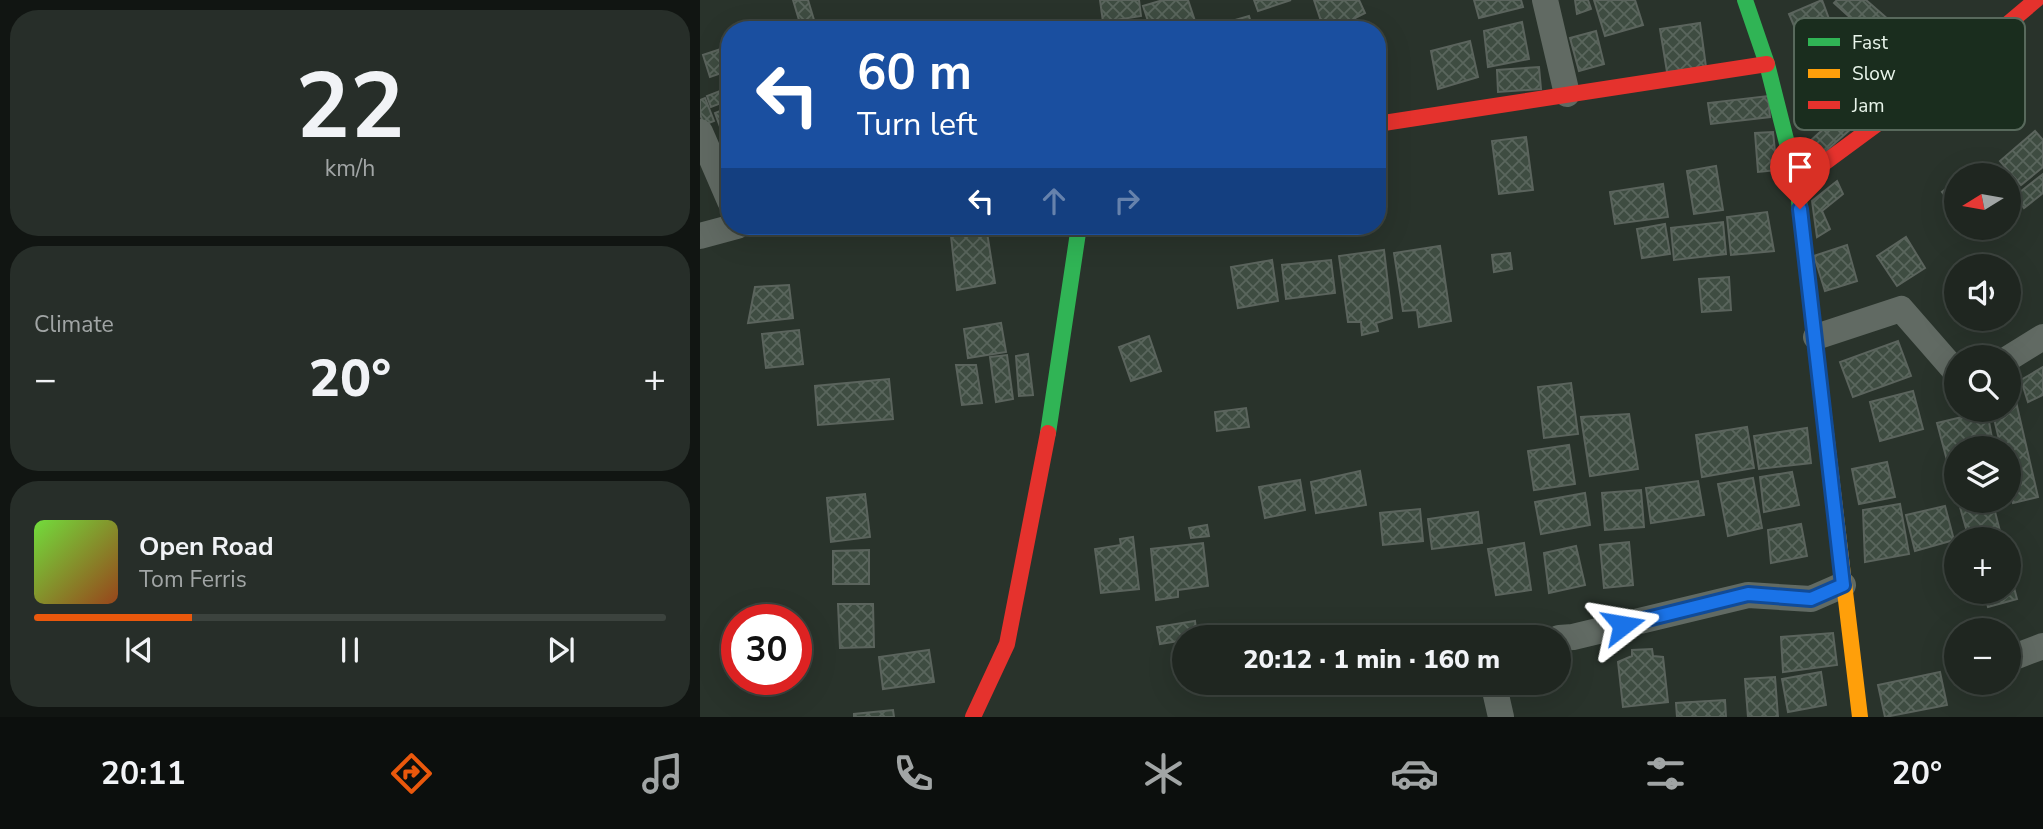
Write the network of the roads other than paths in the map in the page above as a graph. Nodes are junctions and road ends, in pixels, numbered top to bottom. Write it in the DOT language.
graph roads {
  1 [pos="1545,0"];
  2 [pos="1745,0"];
  3 [pos="2036,0"];
  4 [pos="2015,18"];
  5 [pos="1767,64"];
  6 [pos="1567,94"];
  7 [pos="1386,123"];
  8 [pos="1869,130"];
  9 [pos="700,132"];
  10 [pos="721,180"];
  11 [pos="1797,183"];
  12 [pos="721,230"];
  13 [pos="1078,235"];
  14 [pos="700,236"];
  15 [pos="1816,337"];
  16 [pos="2043,337"];
  17 [pos="2021,351"];
  18 [pos="1944,358"];
  19 [pos="1843,585"];
  20 [pos="1571,637"];
  21 [pos="2043,646"];
  22 [pos="2021,654"];
  23 [pos="1496,695"];
  24 [pos="974,717"];
  25 [pos="1501,717"];
  26 [pos="1860,717"];
  1 -- 6 [label="street"];
  2 -- 5 [label="street"];
  3 -- 4 [label="street"];
  5 -- 6 [label="street"];
  5 -- 11 [label="street"];
  6 -- 7 [label="street"];
  8 -- 11 [label="street"];
  9 -- 10 [label="street"];
  11 -- 15 [label="street"];
  12 -- 14 [label="street"];
  13 -- 24 [label="street"];
  15 -- 18 [label="street"];
  15 -- 19 [label="street"];
  16 -- 17 [label="street"];
  19 -- 20 [label="street"];
  19 -- 26 [label="street"];
  21 -- 22 [label="street"];
  23 -- 25 [label="street"];
}
